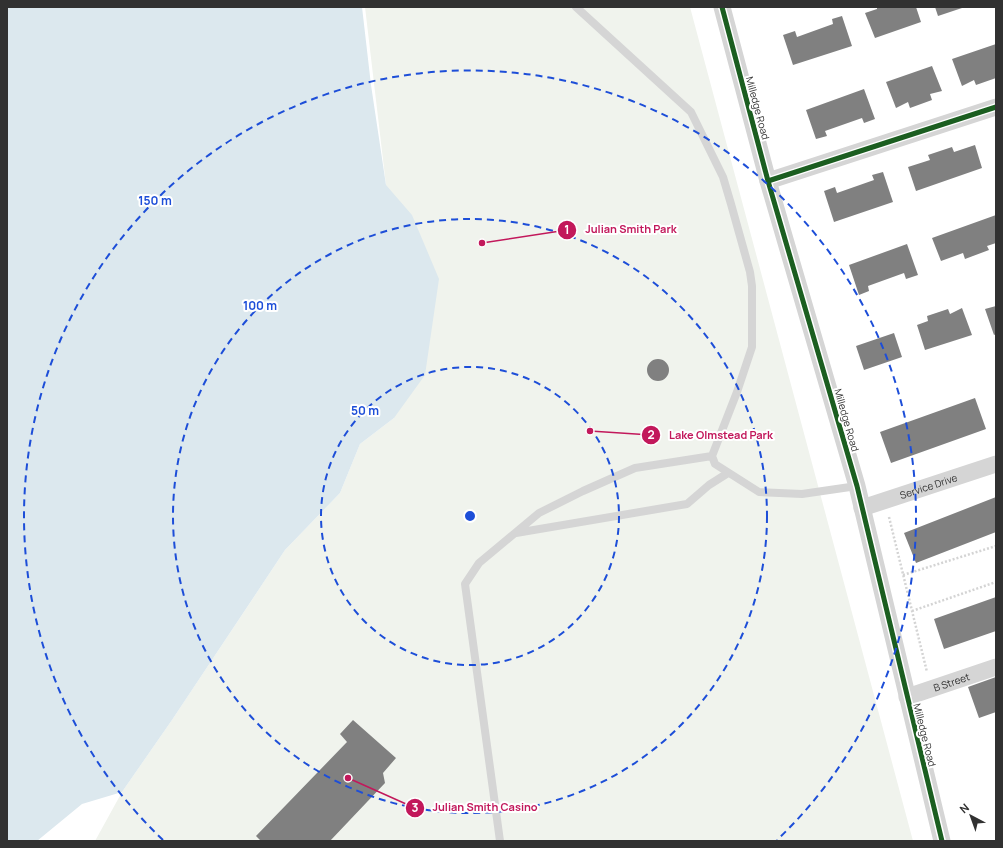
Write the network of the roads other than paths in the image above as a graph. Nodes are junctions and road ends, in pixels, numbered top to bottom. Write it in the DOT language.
graph roads {
  1 [pos="576,7"];
  2 [pos="722,7"];
  3 [pos="996,107"];
  4 [pos="768,181"];
  5 [pos="712,456"];
  6 [pos="996,464"];
  7 [pos="728,473"];
  8 [pos="857,486"];
  9 [pos="862,508"];
  10 [pos="515,533"];
  11 [pos="996,667"];
  12 [pos="907,697"];
  13 [pos="500,841"];
  14 [pos="942,841"];
  1 -- 5 [label="lane"];
  2 -- 4 [label="street, Milledge Road"];
  3 -- 4 [label="street"];
  4 -- 8 [label="street, Milledge Road"];
  5 -- 7 [label="lane"];
  5 -- 10 [label="lane"];
  6 -- 9 [label="street, Service Drive"];
  7 -- 8 [label="lane"];
  7 -- 10 [label="lane"];
  8 -- 9 [label="street, Milledge Road"];
  9 -- 12 [label="street, Milledge Road"];
  10 -- 13 [label="lane"];
  11 -- 12 [label="street, B Street"];
  12 -- 14 [label="street, Milledge Road"];
}
